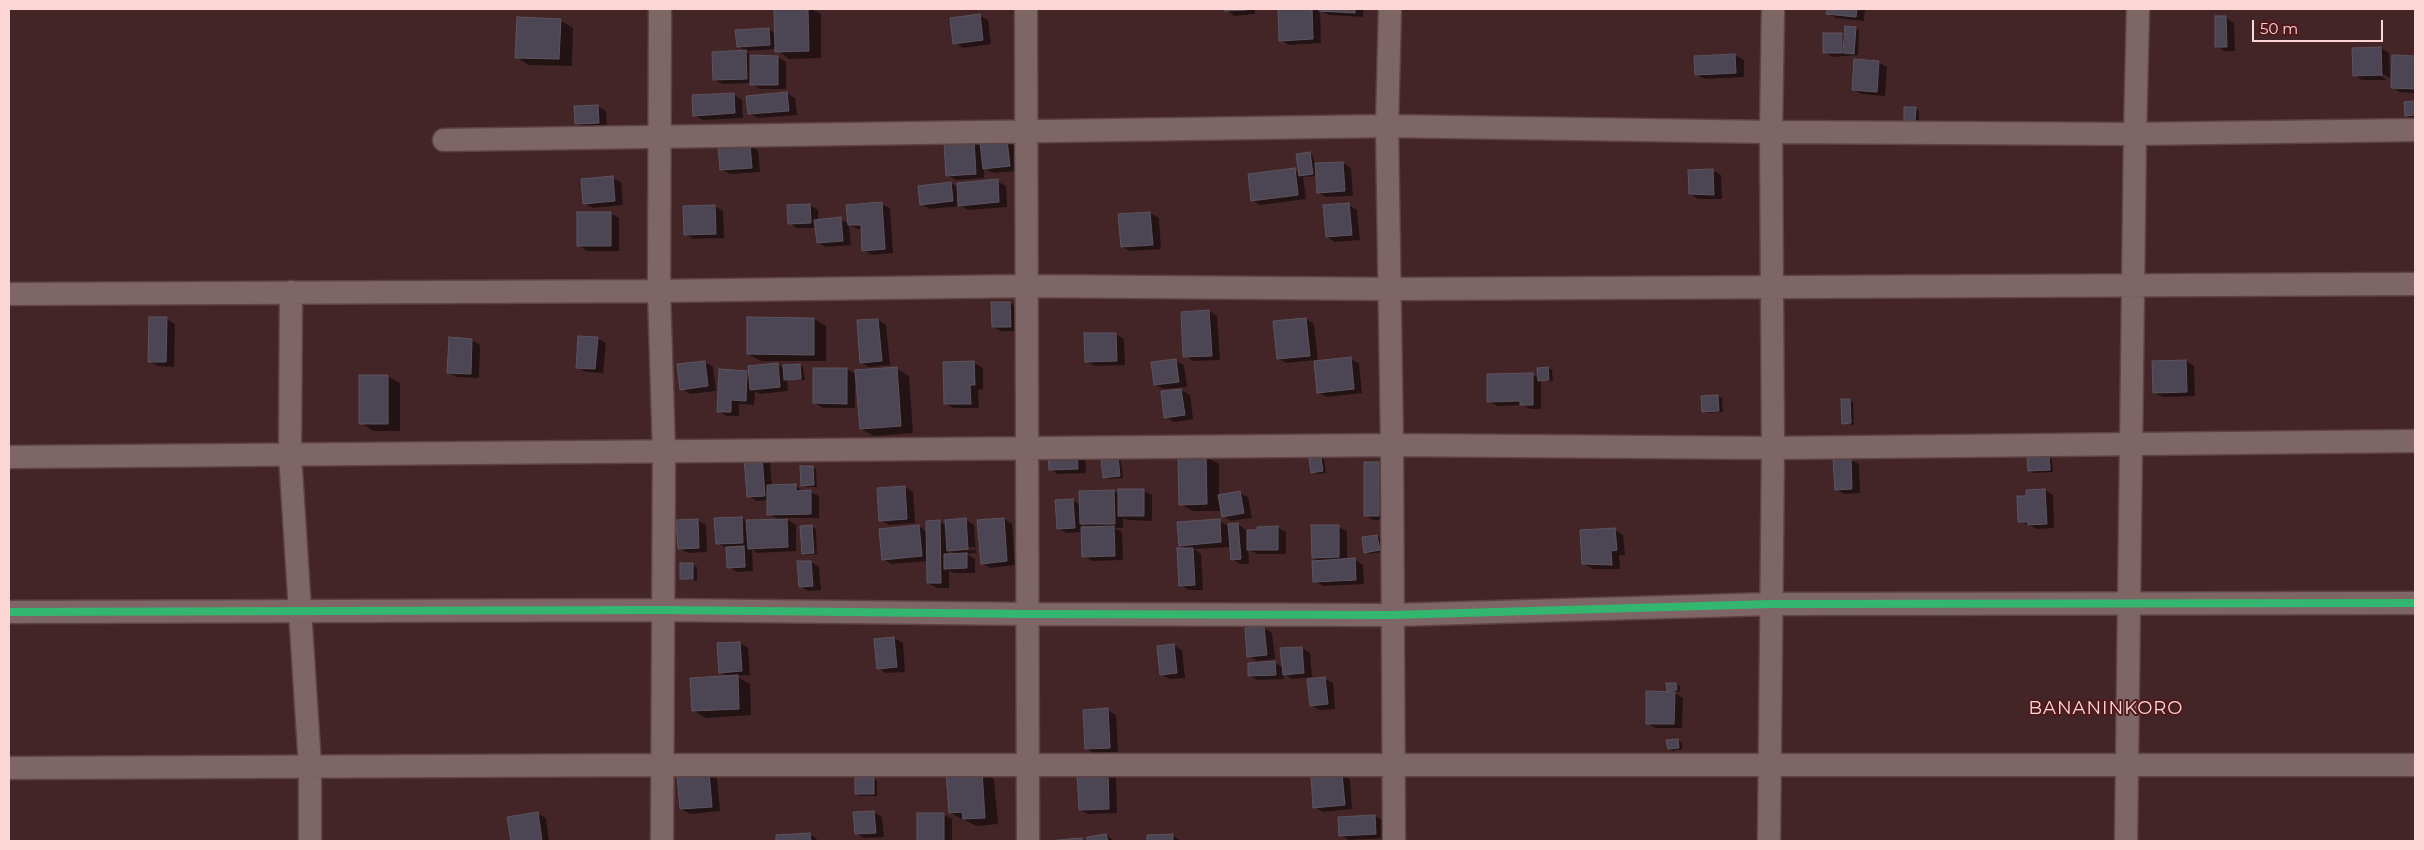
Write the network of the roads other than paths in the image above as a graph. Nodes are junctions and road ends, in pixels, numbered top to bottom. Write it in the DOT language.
graph roads {
  1 [pos="660,9"];
  2 [pos="1026,9"];
  3 [pos="1390,9"];
  4 [pos="1773,9"];
  5 [pos="2138,9"];
  6 [pos="1387,126"];
  7 [pos="2415,130"];
  8 [pos="1026,132"];
  9 [pos="1771,132"];
  10 [pos="2135,134"];
  11 [pos="660,136"];
  12 [pos="444,140"];
  13 [pos="2415,284"];
  14 [pos="2134,285"];
  15 [pos="1026,286"];
  16 [pos="1773,286"];
  17 [pos="1390,289"];
  18 [pos="659,290"];
  19 [pos="291,292"];
  20 [pos="9,294"];
  21 [pos="2415,441"];
  22 [pos="2132,443"];
  23 [pos="1392,446"];
  24 [pos="1773,448"];
  25 [pos="1027,450"];
  26 [pos="664,453"];
  27 [pos="290,455"];
  28 [pos="9,457"];
  29 [pos="2415,603"];
  30 [pos="1771,604"];
  31 [pos="2130,605"];
  32 [pos="663,610"];
  33 [pos="300,611"];
  34 [pos="9,612"];
  35 [pos="1028,614"];
  36 [pos="1393,615"];
  37 [pos="662,765"];
  38 [pos="1394,765"];
  39 [pos="1770,765"];
  40 [pos="2415,765"];
  41 [pos="310,766"];
  42 [pos="1028,766"];
  43 [pos="2127,766"];
  44 [pos="9,768"];
  45 [pos="310,841"];
  46 [pos="662,841"];
  47 [pos="1028,841"];
  48 [pos="1394,841"];
  49 [pos="1769,841"];
  50 [pos="2126,841"];
  1 -- 11 [label="street"];
  2 -- 8 [label="street"];
  3 -- 6 [label="street"];
  4 -- 9 [label="street"];
  5 -- 10 [label="street"];
  6 -- 8 [label="street"];
  6 -- 9 [label="street"];
  6 -- 17 [label="street"];
  7 -- 10 [label="street"];
  8 -- 11 [label="street"];
  8 -- 15 [label="street"];
  9 -- 10 [label="street"];
  9 -- 16 [label="street"];
  10 -- 14 [label="street"];
  11 -- 12 [label="street"];
  11 -- 18 [label="street"];
  13 -- 14 [label="street"];
  14 -- 16 [label="street"];
  14 -- 22 [label="street"];
  15 -- 17 [label="street"];
  15 -- 18 [label="street"];
  15 -- 25 [label="street"];
  16 -- 17 [label="street"];
  16 -- 24 [label="street"];
  17 -- 23 [label="street"];
  18 -- 19 [label="street"];
  18 -- 26 [label="street"];
  19 -- 20 [label="street"];
  19 -- 27 [label="street"];
  21 -- 22 [label="street"];
  22 -- 24 [label="street"];
  22 -- 31 [label="street"];
  23 -- 24 [label="street"];
  23 -- 25 [label="street"];
  23 -- 36 [label="street"];
  24 -- 30 [label="street"];
  25 -- 26 [label="street"];
  25 -- 35 [label="street"];
  26 -- 27 [label="street"];
  26 -- 32 [label="street"];
  27 -- 28 [label="street"];
  27 -- 33 [label="street"];
  29 -- 31 [label="street"];
  30 -- 31 [label="street"];
  30 -- 36 [label="street"];
  30 -- 39 [label="street"];
  31 -- 43 [label="street"];
  32 -- 33 [label="street"];
  32 -- 35 [label="street"];
  32 -- 37 [label="street"];
  33 -- 34 [label="street"];
  33 -- 41 [label="street"];
  35 -- 36 [label="street"];
  35 -- 42 [label="street"];
  36 -- 38 [label="street"];
  37 -- 41 [label="street"];
  37 -- 42 [label="street"];
  37 -- 46 [label="street"];
  38 -- 39 [label="street"];
  38 -- 42 [label="street"];
  38 -- 48 [label="street"];
  39 -- 43 [label="street"];
  39 -- 49 [label="street"];
  40 -- 43 [label="street"];
  41 -- 44 [label="street"];
  41 -- 45 [label="street"];
  42 -- 47 [label="street"];
  43 -- 50 [label="street"];
}
